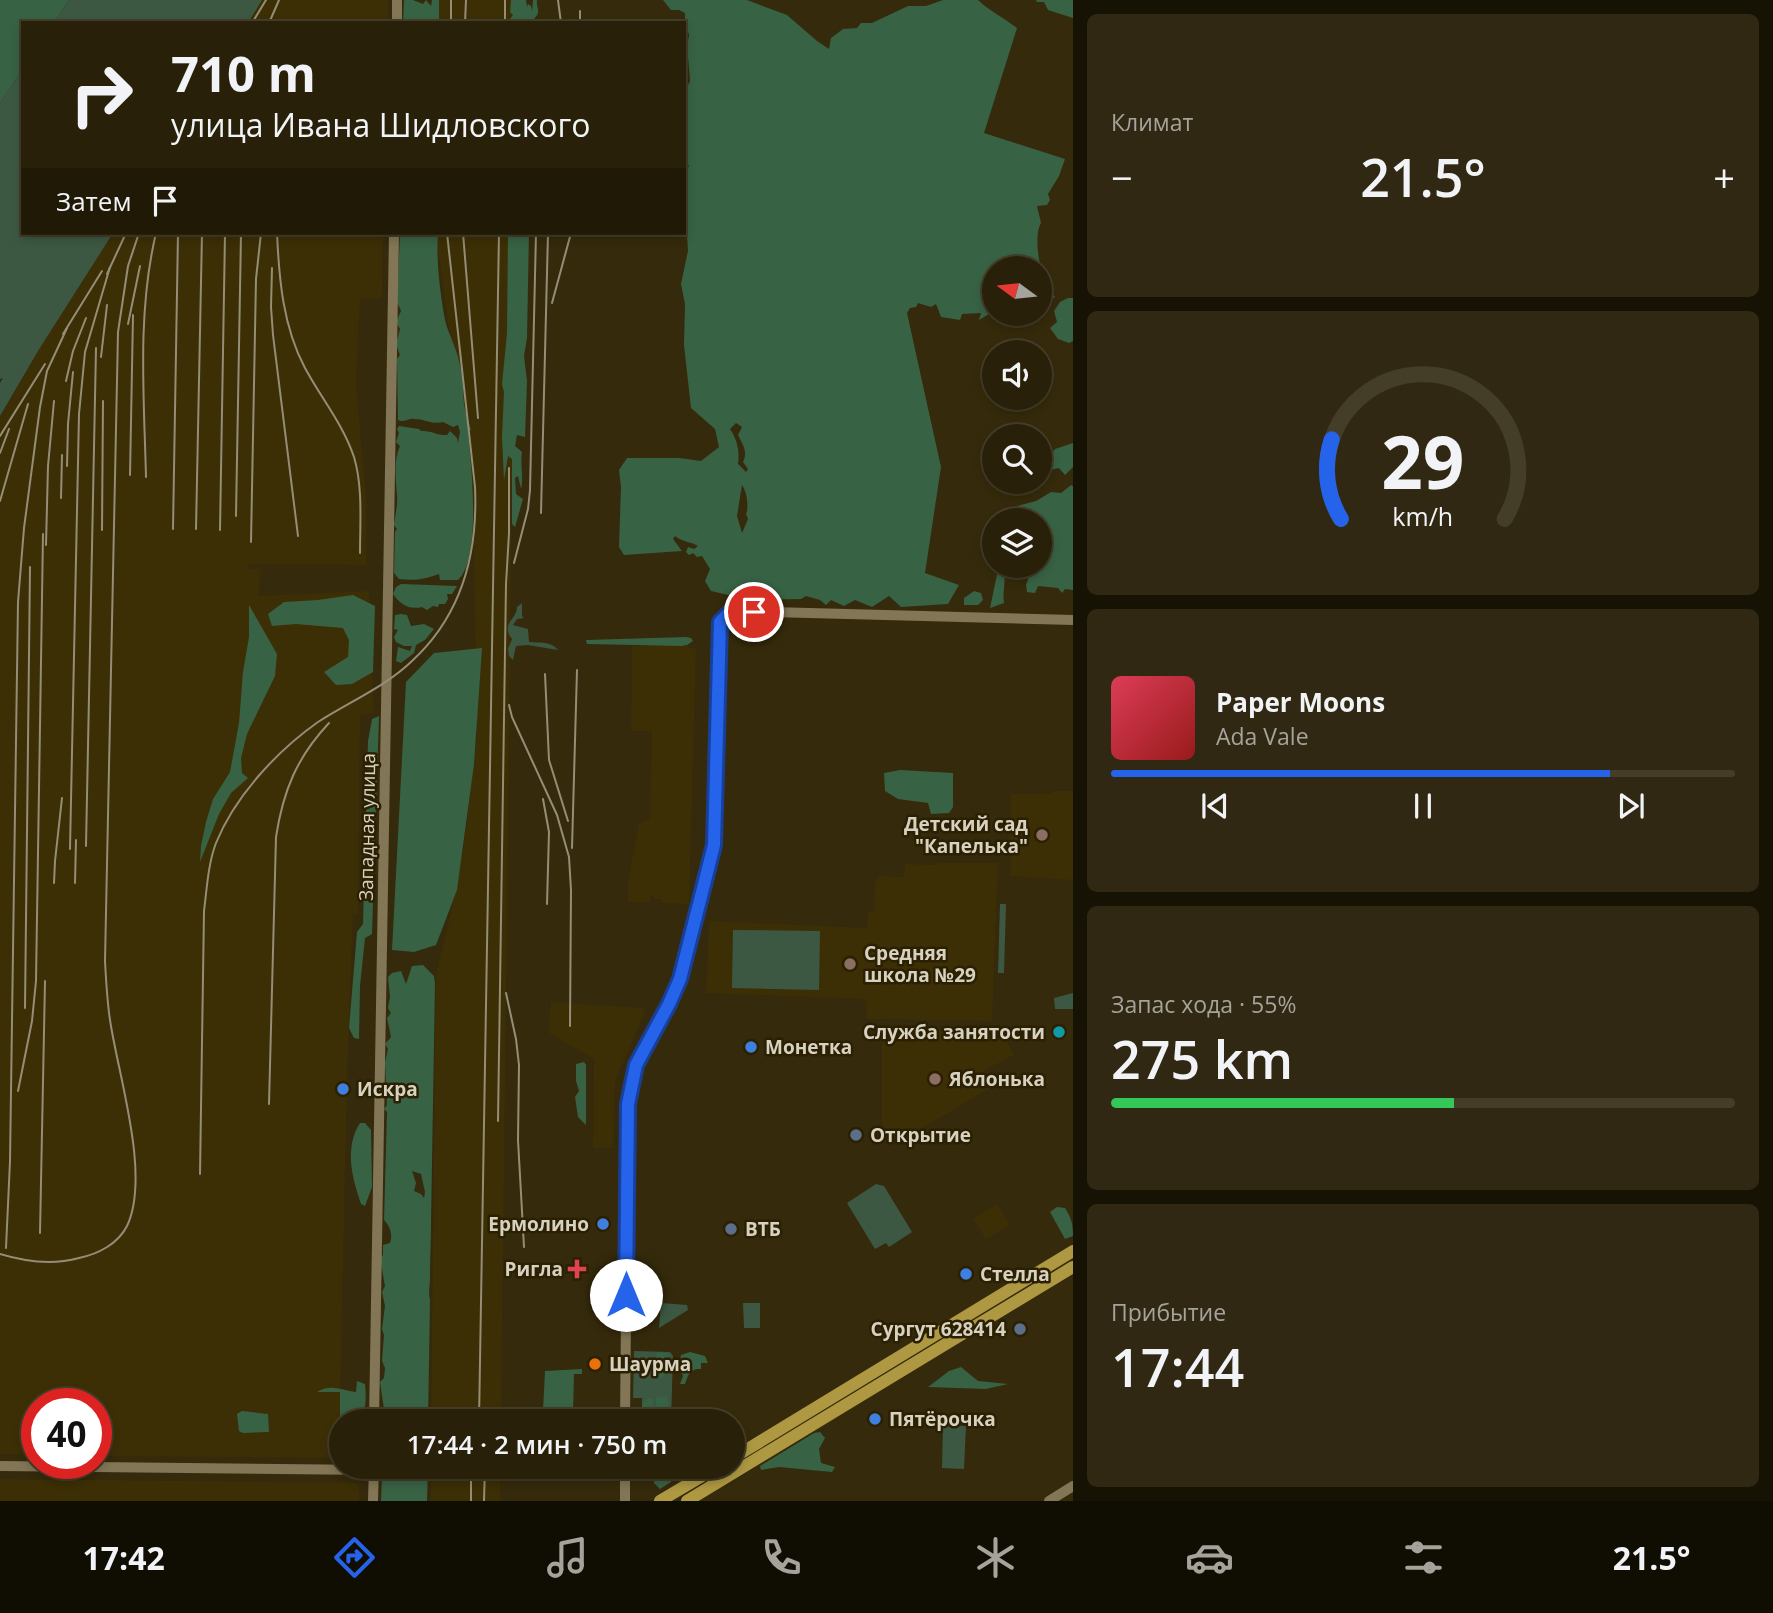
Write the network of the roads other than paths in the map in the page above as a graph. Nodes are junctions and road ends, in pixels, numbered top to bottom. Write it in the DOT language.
graph roads {
  1 [pos="397,0"];
  2 [pos="397,21"];
  3 [pos="394,235"];
  4 [pos="1073,620"];
  5 [pos="1073,1251"];
  6 [pos="1073,1267"];
  7 [pos="374,1409"];
  8 [pos="625,1409"];
  9 [pos="745,1451"];
  10 [pos="0,1466"];
  11 [pos="329,1468"];
  12 [pos="374,1479"];
  13 [pos="625,1479"];
  14 [pos="697,1479"];
  15 [pos="1073,1486"];
  16 [pos="373,1501"];
  17 [pos="625,1501"];
  18 [pos="660,1501"];
  19 [pos="687,1501"];
  20 [pos="1049,1501"];
  1 -- 2 [label="street"];
  3 -- 7 [label="street, Западная улица"];
  4 -- 8 [label="street"];
  5 -- 9 [label="main road"];
  6 -- 19 [label="main road"];
  10 -- 11 [label="street"];
  12 -- 16 [label="street"];
  13 -- 17 [label="street"];
  14 -- 18 [label="main road"];
  15 -- 20 [label="street"];
}
